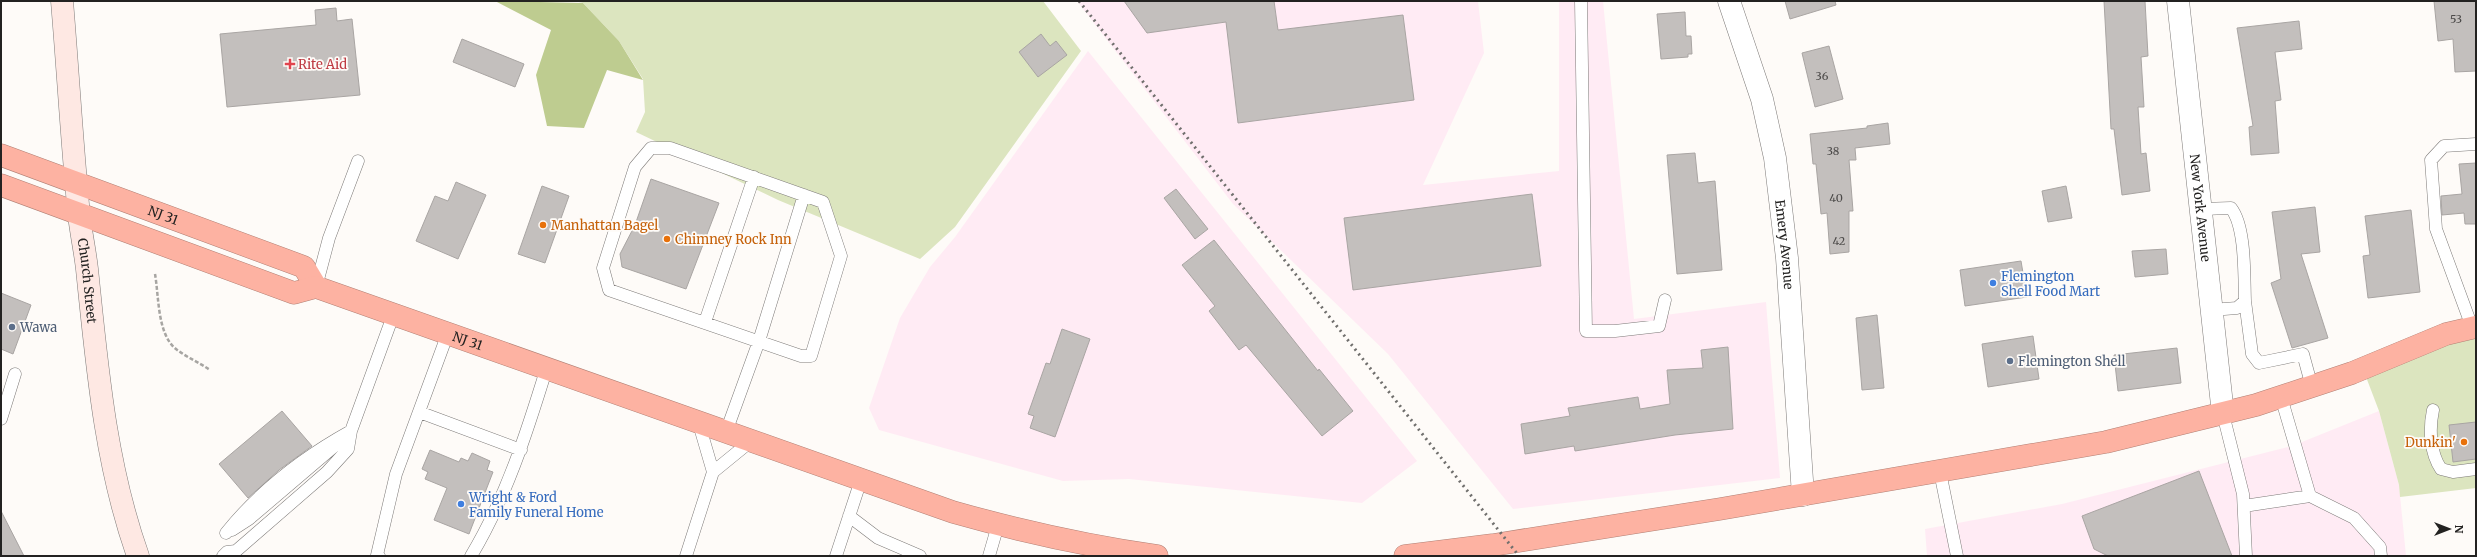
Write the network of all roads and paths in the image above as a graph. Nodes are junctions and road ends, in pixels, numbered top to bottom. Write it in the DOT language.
graph roads {
  1 [pos="62,1"];
  2 [pos="1582,1"];
  3 [pos="1729,1"];
  4 [pos="2178,1"];
  5 [pos="2476,144"];
  6 [pos="1,155"];
  7 [pos="358,161"];
  8 [pos="754,177"];
  9 [pos="78,182"];
  10 [pos="1,185"];
  11 [pos="804,195"];
  12 [pos="2202,209"];
  13 [pos="79,214"];
  14 [pos="155,274"];
  15 [pos="316,287"];
  16 [pos="1665,300"];
  17 [pos="2245,302"];
  18 [pos="2211,310"];
  19 [pos="394,313"];
  20 [pos="705,322"];
  21 [pos="2475,326"];
  22 [pos="448,333"];
  23 [pos="759,341"];
  24 [pos="547,367"];
  25 [pos="210,370"];
  26 [pos="15,374"];
  27 [pos="2312,387"];
  28 [pos="2281,397"];
  29 [pos="2433,410"];
  30 [pos="419,412"];
  31 [pos="2223,414"];
  32 [pos="1,419"];
  33 [pos="699,424"];
  34 [pos="351,431"];
  35 [pos="726,432"];
  36 [pos="751,440"];
  37 [pos="521,450"];
  38 [pos="2476,469"];
  39 [pos="713,472"];
  40 [pos="1940,472"];
  41 [pos="862,480"];
  42 [pos="1803,495"];
  43 [pos="2310,496"];
  44 [pos="2244,506"];
  45 [pos="849,516"];
  46 [pos="998,525"];
  47 [pos="226,534"];
  48 [pos="225,554"];
  49 [pos="138,556"];
  50 [pos="379,556"];
  51 [pos="471,556"];
  52 [pos="686,556"];
  53 [pos="836,556"];
  54 [pos="920,556"];
  55 [pos="988,556"];
  56 [pos="1157,556"];
  57 [pos="1405,556"];
  58 [pos="1957,556"];
  59 [pos="2246,556"];
  60 [pos="2380,556"];
  1 -- 9 [label="street, Church Street"];
  2 -- 16 [label="lane"];
  3 -- 42 [label="street, Emery Avenue"];
  4 -- 12 [label="street, New York Avenue"];
  5 -- 21 [label="lane"];
  6 -- 9 [label="highway, NJ 31 / NJ 31"];
  7 -- 15 [label="lane"];
  8 -- 11 [label="lane"];
  8 -- 20 [label="lane"];
  8 -- 20 [label="lane"];
  9 -- 13 [label="street, Church Street"];
  9 -- 15 [label="highway, NJ 31 / NJ 31"];
  10 -- 13 [label="highway"];
  11 -- 23 [label="lane"];
  11 -- 23 [label="lane"];
  12 -- 17 [label="lane"];
  12 -- 18 [label="street, New York Avenue"];
  13 -- 15 [label="highway"];
  13 -- 49 [label="street, Church Street"];
  14 -- 25 [label="path"];
  15 -- 19 [label="highway, NJ 31 / NJ 31"];
  17 -- 18 [label="lane"];
  17 -- 27 [label="lane"];
  18 -- 31 [label="street, New York Avenue"];
  19 -- 22 [label="highway, NJ 31 / NJ 31"];
  19 -- 34 [label="lane"];
  20 -- 23 [label="lane"];
  21 -- 27 [label="highway"];
  22 -- 24 [label="highway, NJ 31 / NJ 31"];
  22 -- 30 [label="lane"];
  23 -- 35 [label="lane"];
  24 -- 33 [label="highway, NJ 31 / NJ 31"];
  24 -- 37 [label="lane"];
  26 -- 32 [label="lane"];
  27 -- 28 [label="highway"];
  28 -- 31 [label="highway"];
  28 -- 43 [label="lane"];
  29 -- 38 [label="lane"];
  30 -- 37 [label="lane"];
  30 -- 50 [label="lane"];
  31 -- 40 [label="highway"];
  31 -- 44 [label="lane"];
  33 -- 35 [label="highway, NJ 31"];
  33 -- 39 [label="lane"];
  34 -- 47 [label="lane"];
  34 -- 48 [label="lane"];
  35 -- 36 [label="highway, NJ 31"];
  36 -- 39 [label="lane"];
  36 -- 41 [label="highway, NJ 31"];
  37 -- 51 [label="lane"];
  39 -- 52 [label="lane"];
  40 -- 42 [label="highway"];
  40 -- 58 [label="lane"];
  41 -- 45 [label="lane"];
  41 -- 46 [label="highway, NJ 31"];
  42 -- 57 [label="highway"];
  43 -- 44 [label="lane"];
  43 -- 60 [label="lane"];
  44 -- 59 [label="lane"];
  45 -- 53 [label="lane"];
  45 -- 54 [label="lane"];
  46 -- 55 [label="lane"];
  46 -- 56 [label="highway, NJ 31"];
}
